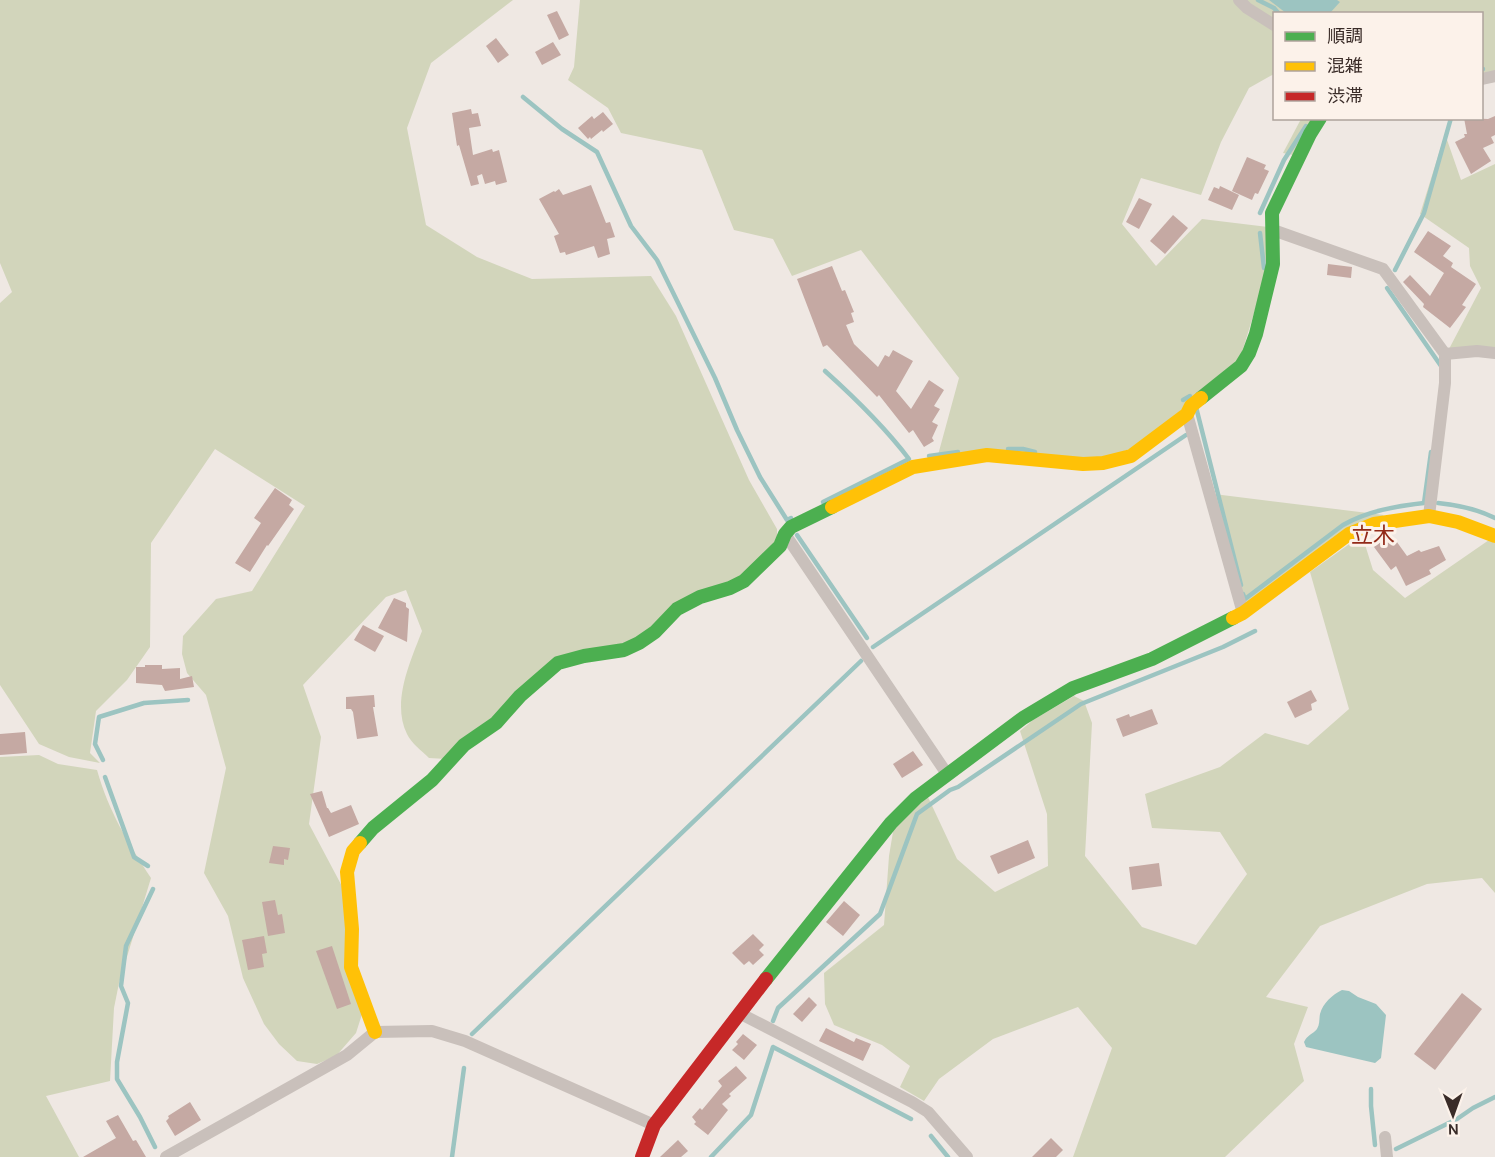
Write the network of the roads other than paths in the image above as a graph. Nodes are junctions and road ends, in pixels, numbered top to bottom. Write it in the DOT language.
graph roads {
  1 [pos="1239,0"];
  2 [pos="1273,24"];
  3 [pos="1319,120"];
  4 [pos="1273,230"];
  5 [pos="1495,353"];
  6 [pos="1445,354"];
  7 [pos="1192,407"];
  8 [pos="1429,516"];
  9 [pos="785,534"];
  10 [pos="1495,536"];
  11 [pos="1243,613"];
  12 [pos="947,774"];
  13 [pos="739,1012"];
  14 [pos="375,1032"];
  15 [pos="654,1125"];
  16 [pos="1385,1137"];
  17 [pos="166,1157"];
  18 [pos="642,1157"];
  19 [pos="967,1157"];
  20 [pos="1388,1157"];
  1 -- 2 [label="street"];
  3 -- 4 [label="street"];
  4 -- 6 [label="street"];
  4 -- 7 [label="street"];
  5 -- 6 [label="street"];
  6 -- 8 [label="street"];
  7 -- 9 [label="street"];
  7 -- 11 [label="street"];
  8 -- 10 [label="street"];
  8 -- 11 [label="street"];
  9 -- 12 [label="street"];
  9 -- 14 [label="street"];
  11 -- 12 [label="street"];
  12 -- 13 [label="street"];
  13 -- 15 [label="street"];
  13 -- 19 [label="street"];
  14 -- 15 [label="street"];
  14 -- 17 [label="street"];
  15 -- 18 [label="street"];
  16 -- 20 [label="street"];
}
